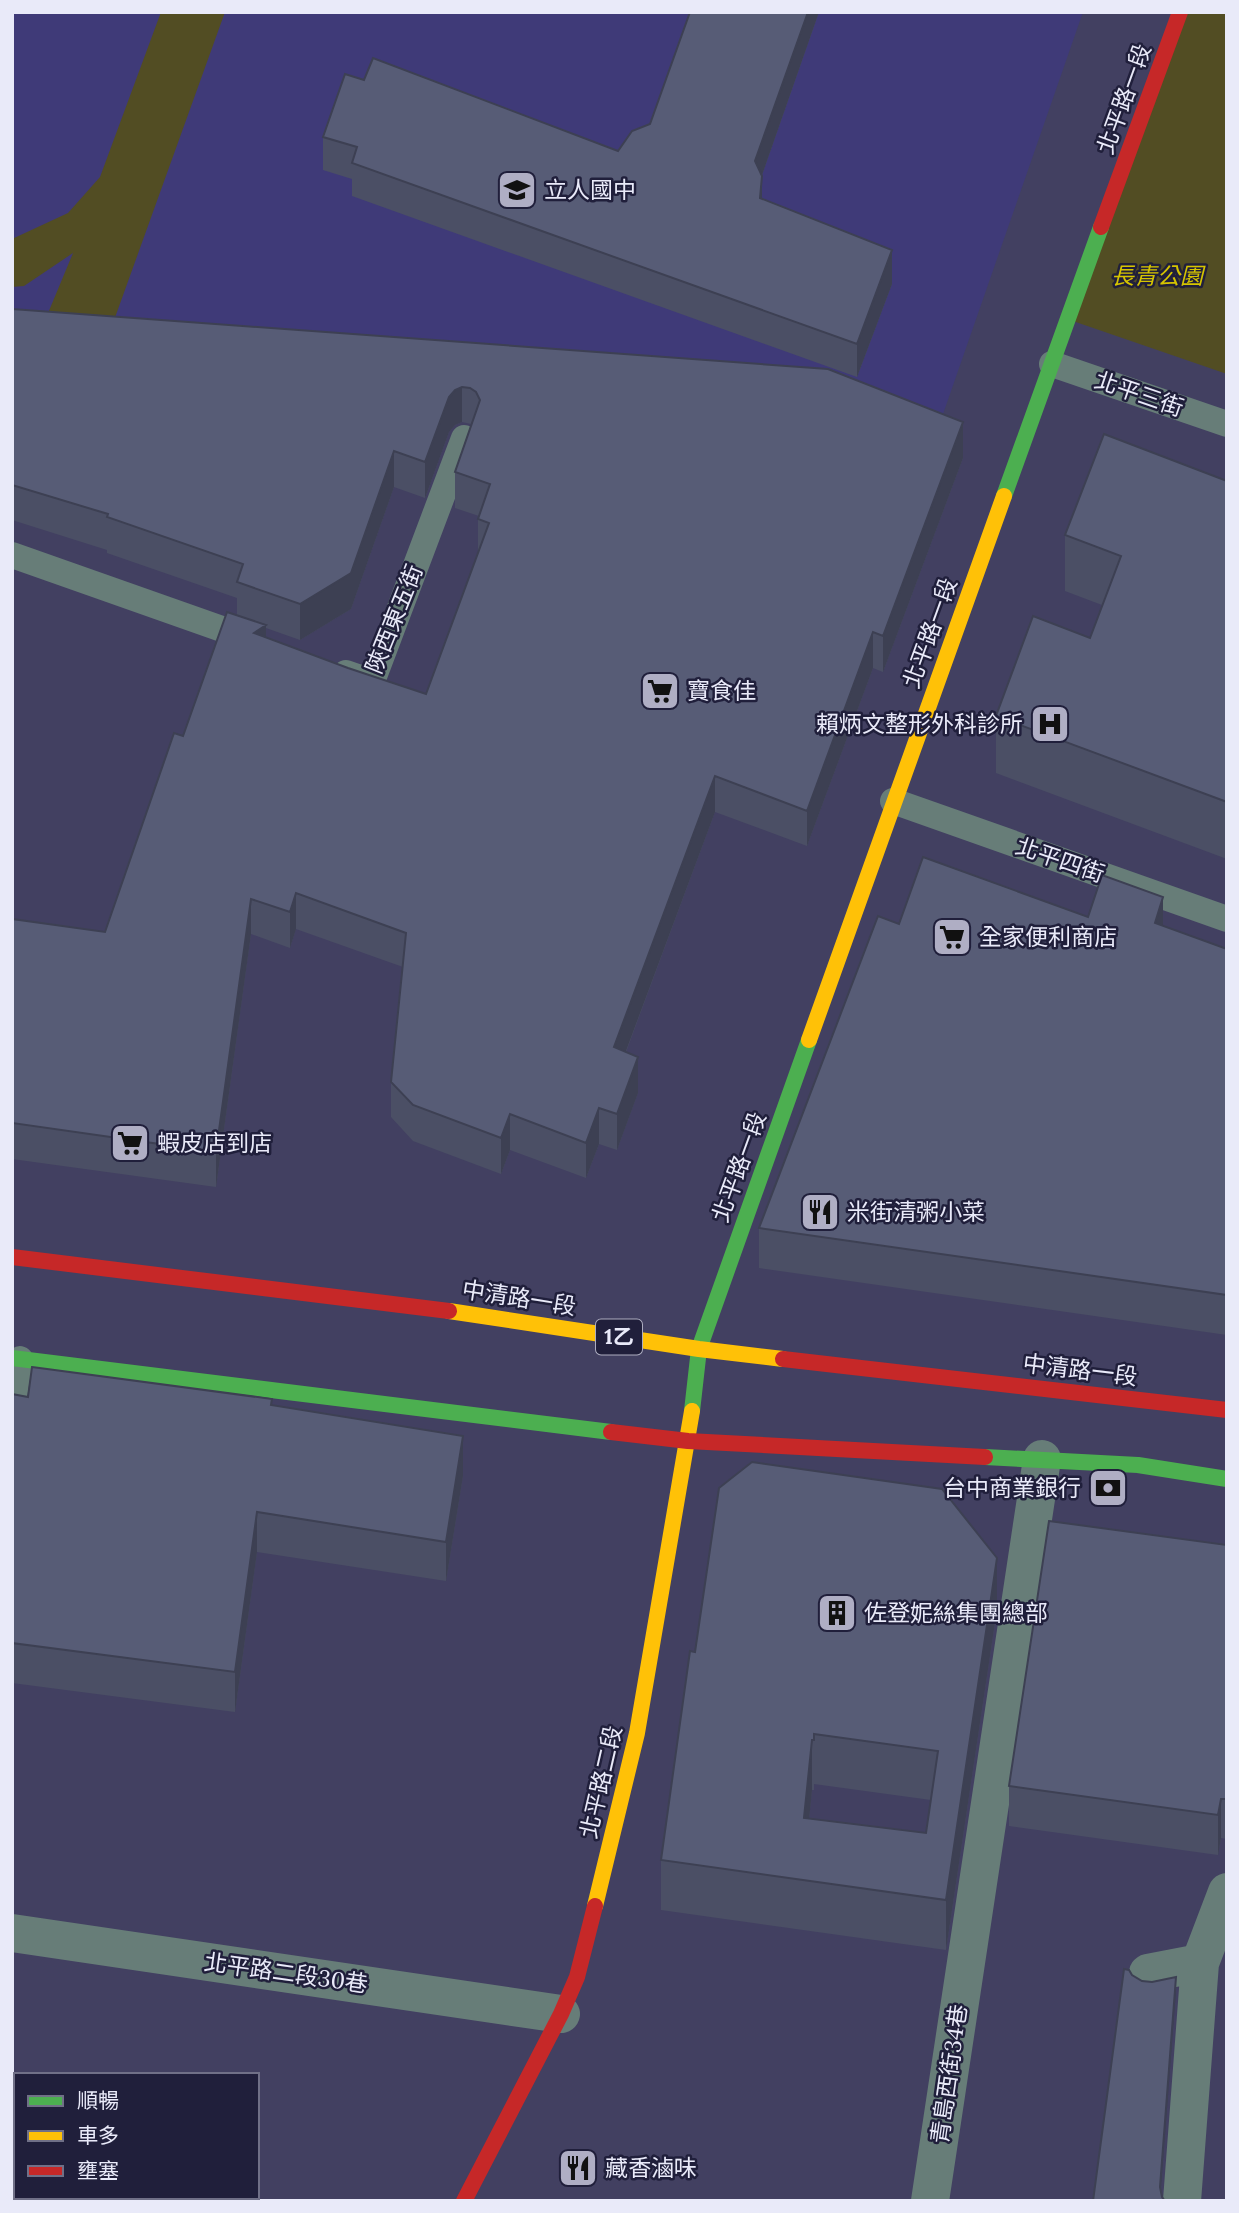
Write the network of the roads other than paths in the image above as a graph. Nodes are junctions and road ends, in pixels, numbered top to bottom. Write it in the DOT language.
graph roads {
  1 [pos="1180,12"];
  2 [pos="1052,364"];
  3 [pos="1227,424"];
  4 [pos="464,438"];
  5 [pos="12,555"];
  6 [pos="282,650"];
  7 [pos="321,664"];
  8 [pos="893,802"];
  9 [pos="1227,919"];
  10 [pos="12,1257"];
  11 [pos="699,1349"];
  12 [pos="16,1358"];
  13 [pos="12,1410"];
  14 [pos="1227,1410"];
  15 [pos="688,1441"];
  16 [pos="1042,1459"];
  17 [pos="1227,1479"];
  18 [pos="1227,1892"];
  19 [pos="12,1933"];
  20 [pos="1200,1963"];
  21 [pos="1147,1973"];
  22 [pos="561,2014"];
  23 [pos="464,2201"];
  24 [pos="930,2201"];
  25 [pos="1182,2201"];
  1 -- 2 [label="main road, 北平路一段"];
  2 -- 3 [label="lane, 北平三街"];
  2 -- 8 [label="main road, 北平路一段"];
  4 -- 7 [label="lane, 陝西東五街"];
  5 -- 6 [label="lane"];
  8 -- 9 [label="lane, 北平四街"];
  8 -- 11 [label="main road, 北平路一段"];
  10 -- 11 [label="main road, 中清路一段 / 1乙"];
  11 -- 14 [label="main road, 中清路一段 / 1乙"];
  11 -- 15 [label="main road, 北平路二段"];
  12 -- 13 [label="lane"];
  12 -- 15 [label="main road"];
  15 -- 16 [label="main road"];
  15 -- 22 [label="main road, 北平路二段"];
  16 -- 17 [label="main road"];
  16 -- 24 [label="street, 青島西街34巷"];
  18 -- 20 [label="street"];
  19 -- 22 [label="street, 北平路二段30巷"];
  20 -- 21 [label="street"];
  20 -- 25 [label="street"];
  22 -- 23 [label="main road, 北平路二段"];
}
